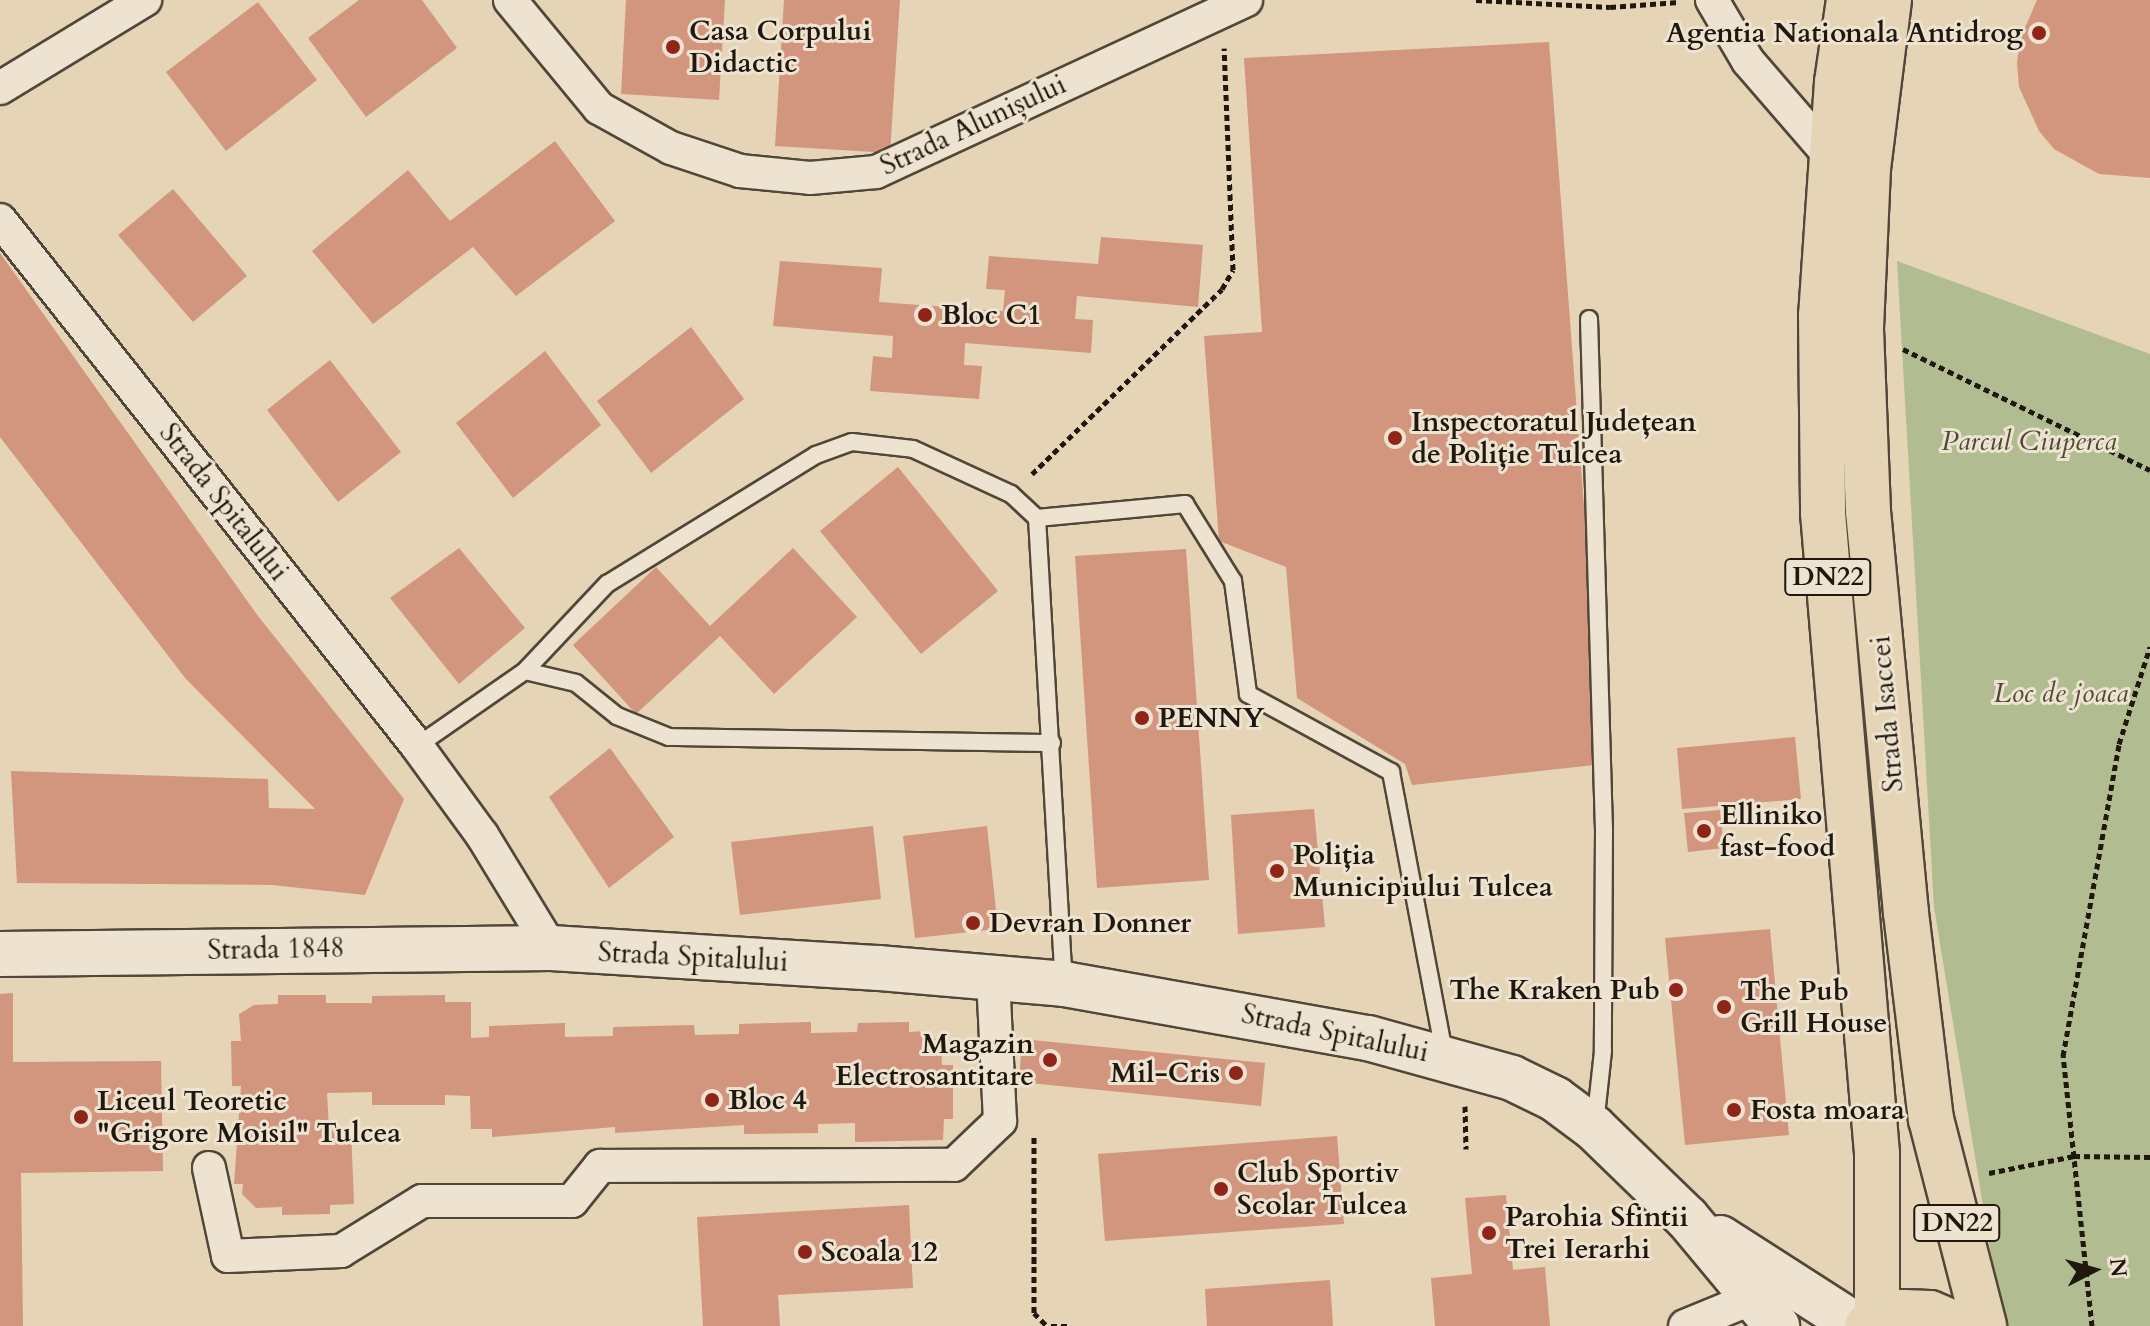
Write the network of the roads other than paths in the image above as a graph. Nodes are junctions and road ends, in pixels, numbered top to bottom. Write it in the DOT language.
graph roads {
  1 [pos="145,0"];
  2 [pos="510,0"];
  3 [pos="1712,0"];
  4 [pos="1849,0"];
  5 [pos="1889,0"];
  6 [pos="1234,5"];
  7 [pos="0,88"];
  8 [pos="1831,157"];
  9 [pos="0,220"];
  10 [pos="1589,319"];
  11 [pos="1037,518"];
  12 [pos="525,671"];
  13 [pos="1052,743"];
  14 [pos="417,746"];
  15 [pos="551,948"];
  16 [pos="0,954"];
  17 [pos="993,977"];
  18 [pos="1064,984"];
  19 [pos="1447,1077"];
  20 [pos="1594,1128"];
  21 [pos="209,1168"];
  22 [pos="1687,1218"];
  23 [pos="1765,1312"];
  24 [pos="1867,1324"];
  25 [pos="1685,1326"];
  26 [pos="1961,1326"];
  27 [pos="1984,1326"];
  1 -- 7 [label="street"];
  2 -- 6 [label="street, Strada Alunișului"];
  3 -- 8 [label="street"];
  4 -- 8 [label="main road, Strada Isaccei / DN22"];
  5 -- 27 [label="main road, Strada Isaccei / DN22"];
  8 -- 24 [label="main road, Strada Isaccei / DN22"];
  9 -- 14 [label="street, Strada Spitalului"];
  10 -- 20 [label="lane"];
  11 -- 12 [label="lane"];
  11 -- 13 [label="lane"];
  11 -- 19 [label="lane"];
  12 -- 13 [label="lane"];
  12 -- 14 [label="lane"];
  13 -- 18 [label="lane"];
  14 -- 15 [label="street, Strada Spitalului"];
  15 -- 16 [label="main road, Strada 1848"];
  15 -- 17 [label="main road, Strada Spitalului"];
  17 -- 18 [label="main road, Strada Spitalului"];
  17 -- 21 [label="street"];
  18 -- 19 [label="main road, Strada Spitalului"];
  19 -- 20 [label="main road, Strada Spitalului"];
  20 -- 22 [label="main road, Strada Spitalului"];
  22 -- 23 [label="main road, Strada Spitalului"];
  22 -- 24 [label="main road, Strada Spitalului"];
  23 -- 25 [label="street"];
  24 -- 26 [label="main road"];
}
